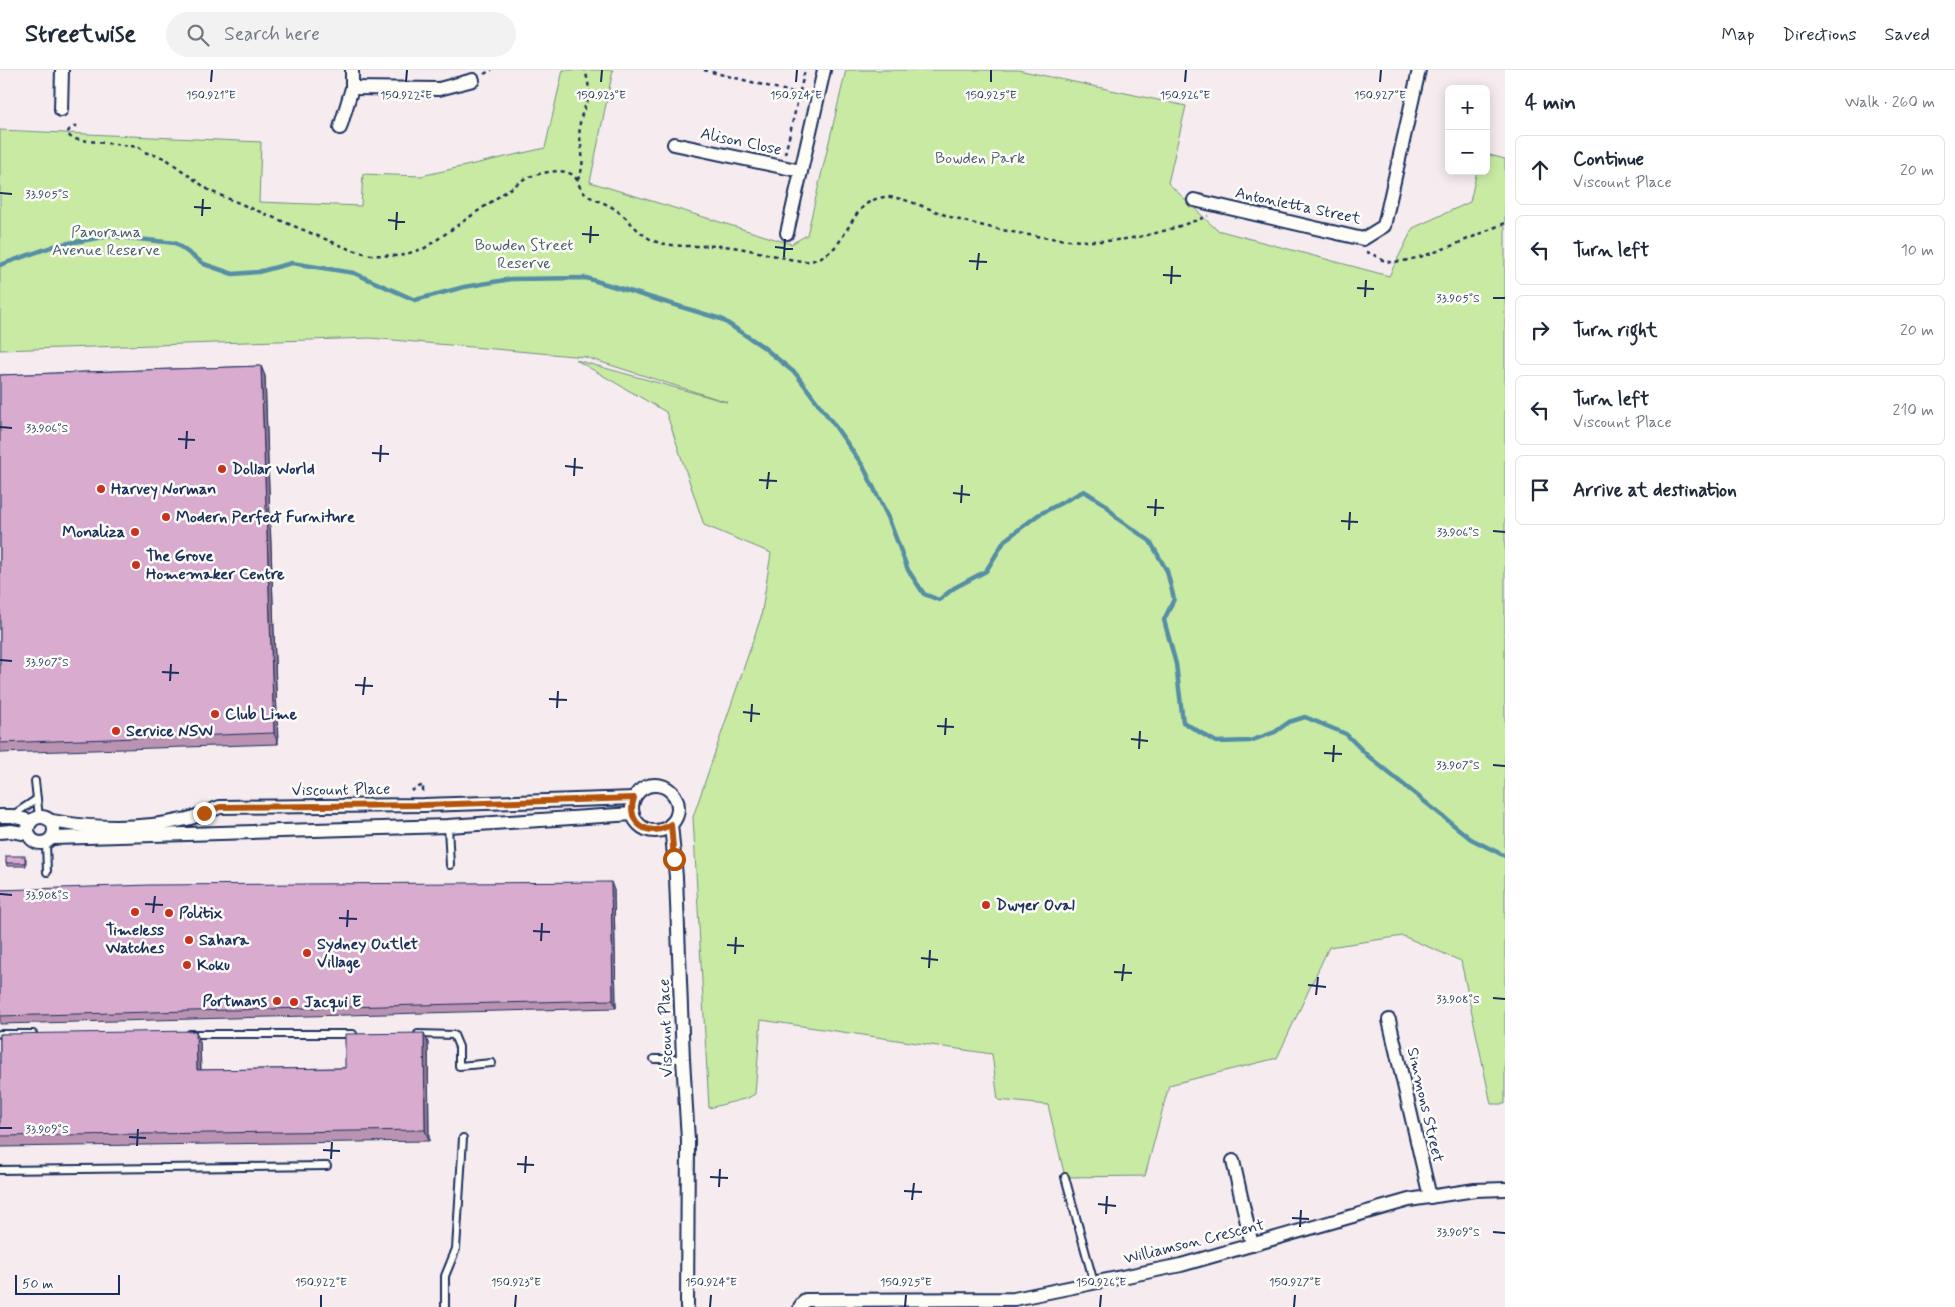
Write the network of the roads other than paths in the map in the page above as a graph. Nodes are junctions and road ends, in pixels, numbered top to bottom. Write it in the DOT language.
graph roads {
  1 [pos="62,70"];
  2 [pos="352,70"];
  3 [pos="824,70"];
  4 [pos="1419,70"];
  5 [pos="474,80"];
  6 [pos="352,88"];
  7 [pos="61,110"];
  8 [pos="340,128"];
  9 [pos="674,144"];
  10 [pos="801,171"];
  11 [pos="1194,200"];
  12 [pos="787,233"];
  13 [pos="35,781"];
  14 [pos="634,798"];
  15 [pos="37,799"];
  16 [pos="633,814"];
  17 [pos="6,816"];
  18 [pos="41,820"];
  19 [pos="671,824"];
  20 [pos="448,826"];
  21 [pos="0,832"];
  22 [pos="29,834"];
  23 [pos="49,840"];
  24 [pos="450,865"];
  25 [pos="47,872"];
  26 [pos="1389,1020"];
  27 [pos="0,1034"];
  28 [pos="40,1034"];
  29 [pos="179,1034"];
  30 [pos="359,1034"];
  31 [pos="408,1034"];
  32 [pos="654,1059"];
  33 [pos="683,1059"];
  34 [pos="492,1064"];
  35 [pos="463,1138"];
  36 [pos="1233,1161"];
  37 [pos="327,1166"];
  38 [pos="0,1170"];
  39 [pos="1065,1177"];
  40 [pos="1505,1189"];
  41 [pos="1430,1197"];
  42 [pos="1252,1245"];
  43 [pos="1094,1283"];
  44 [pos="445,1307"];
  45 [pos="687,1307"];
  46 [pos="800,1307"];
  1 -- 7 [label="street"];
  2 -- 6 [label="street"];
  3 -- 10 [label="street"];
  4 -- 11 [label="street, Antonietta Street"];
  5 -- 6 [label="street"];
  6 -- 8 [label="street"];
  9 -- 10 [label="street, Alison Close"];
  10 -- 12 [label="street"];
  13 -- 15 [label="lane"];
  14 -- 16 [label="street"];
  14 -- 18 [label="street, Viscount Place"];
  14 -- 19 [label="street"];
  15 -- 17 [label="lane"];
  15 -- 18 [label="lane"];
  16 -- 19 [label="street"];
  16 -- 20 [label="street"];
  17 -- 18 [label="street, Viscount Place"];
  18 -- 22 [label="street"];
  18 -- 23 [label="street"];
  19 -- 33 [label="street, Viscount Place"];
  20 -- 23 [label="street"];
  20 -- 24 [label="lane"];
  21 -- 22 [label="street"];
  22 -- 23 [label="street"];
  23 -- 25 [label="lane"];
  26 -- 41 [label="street, Simmons Street"];
  27 -- 28 [label="lane"];
  29 -- 30 [label="lane"];
  31 -- 34 [label="lane"];
  32 -- 33 [label="lane"];
  33 -- 45 [label="street, Viscount Place"];
  35 -- 44 [label="lane"];
  36 -- 42 [label="street"];
  37 -- 38 [label="lane"];
  39 -- 43 [label="lane"];
  40 -- 41 [label="street, Williamson Crescent"];
  41 -- 42 [label="street, Williamson Crescent"];
  42 -- 43 [label="street, Williamson Crescent"];
  43 -- 46 [label="street, Williamson Crescent"];
}
